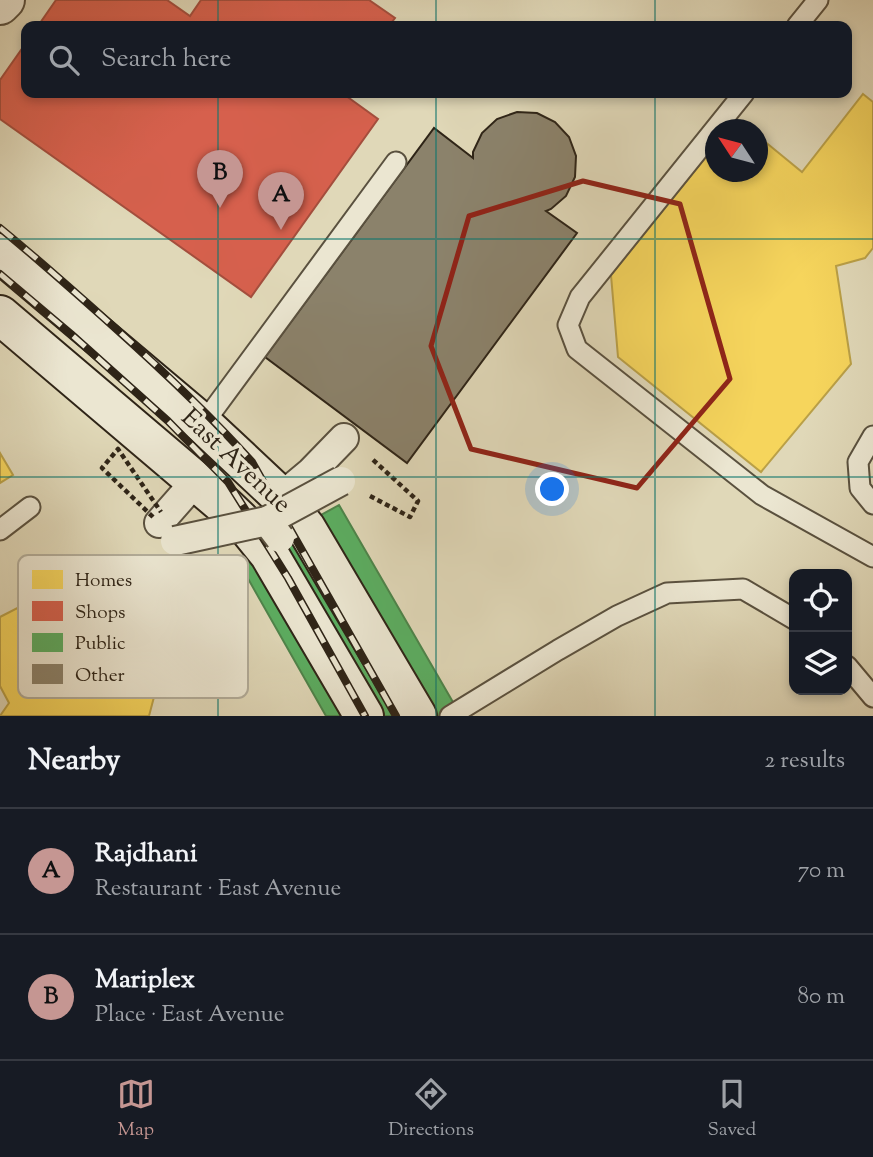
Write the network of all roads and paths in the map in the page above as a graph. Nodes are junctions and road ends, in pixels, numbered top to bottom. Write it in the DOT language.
graph roads {
  1 [pos="5,0"];
  2 [pos="818,0"];
  3 [pos="0,5"];
  4 [pos="801,21"];
  5 [pos="740,98"];
  6 [pos="396,162"];
  7 [pos="0,253"];
  8 [pos="0,315"];
  9 [pos="203,425"];
  10 [pos="873,436"];
  11 [pos="328,447"];
  12 [pos="341,481"];
  13 [pos="195,482"];
  14 [pos="873,504"];
  15 [pos="30,507"];
  16 [pos="276,519"];
  17 [pos="0,530"];
  18 [pos="169,539"];
  19 [pos="873,557"];
  20 [pos="789,616"];
  21 [pos="852,672"];
  22 [pos="873,696"];
  23 [pos="364,716"];
  24 [pos="417,716"];
  25 [pos="450,716"];
  1 -- 3 [label="main road"];
  2 -- 4 [label="lane"];
  5 -- 19 [label="lane"];
  6 -- 9 [label="lane"];
  7 -- 9 [label="main road, East Avenue"];
  8 -- 13 [label="main road, East Avenue"];
  9 -- 16 [label="main road, East Avenue"];
  10 -- 14 [label="lane"];
  11 -- 12 [label="path"];
  11 -- 16 [label="street"];
  12 -- 16 [label="street, bridge"];
  13 -- 18 [label="street"];
  13 -- 23 [label="main road, East Avenue"];
  15 -- 17 [label="lane"];
  16 -- 18 [label="street, bridge"];
  16 -- 24 [label="main road, East Avenue"];
  18 -- 18 [label="path, bridge"];
  20 -- 25 [label="lane"];
  21 -- 22 [label="lane"];
}
